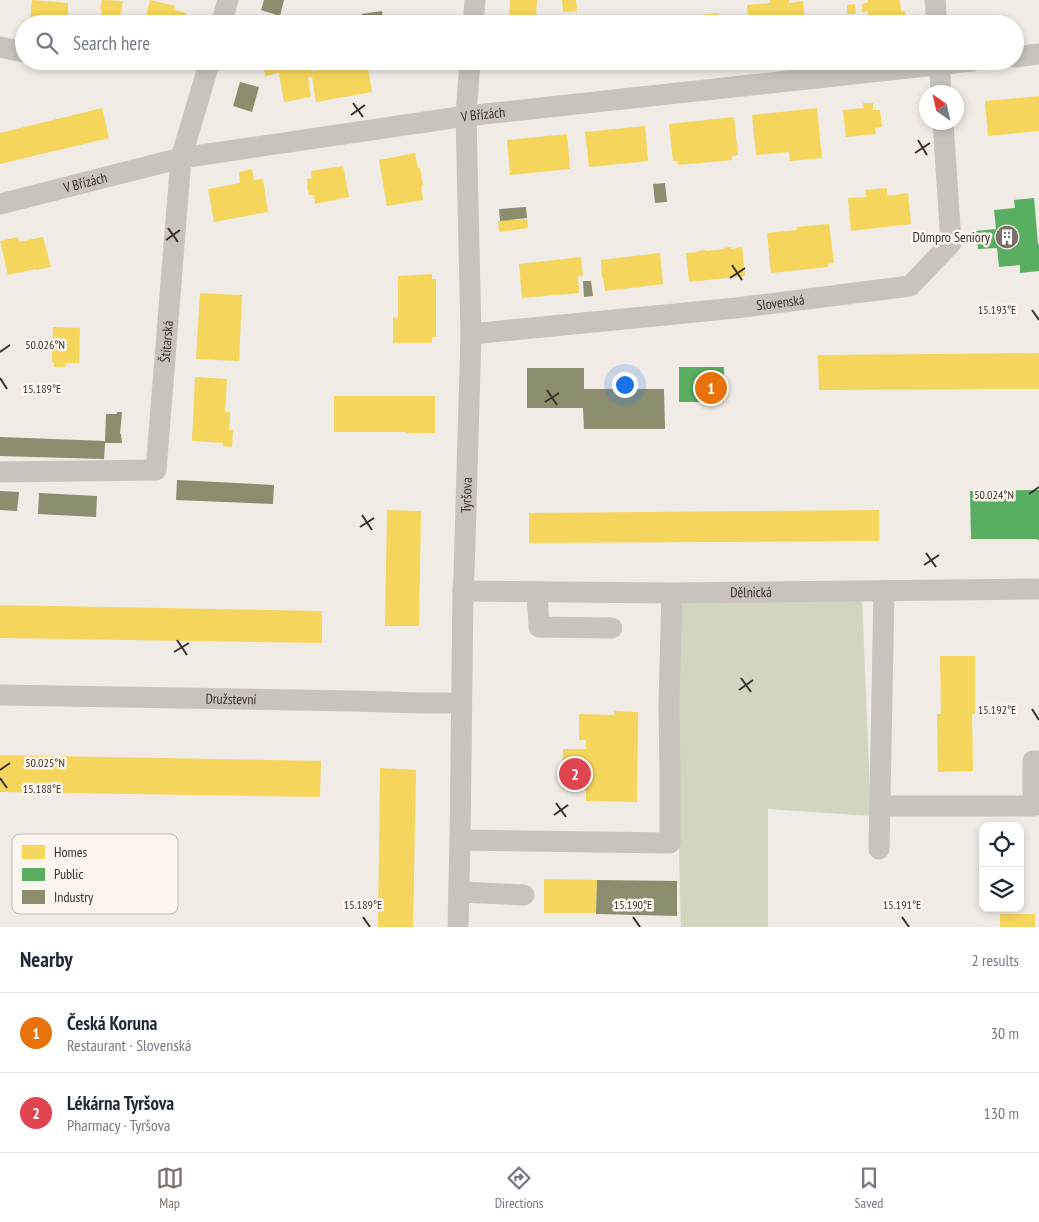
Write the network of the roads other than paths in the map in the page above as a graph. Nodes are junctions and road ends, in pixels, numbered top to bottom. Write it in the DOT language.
graph roads {
  1 [pos="228,0"];
  2 [pos="475,0"];
  3 [pos="935,0"];
  4 [pos="224,15"];
  5 [pos="474,15"];
  6 [pos="936,15"];
  7 [pos="0,47"];
  8 [pos="15,50"];
  9 [pos="1039,54"];
  10 [pos="1024,56"];
  11 [pos="207,70"];
  12 [pos="469,70"];
  13 [pos="877,70"];
  14 [pos="939,70"];
  15 [pos="941,85"];
  16 [pos="466,116"];
  17 [pos="944,130"];
  18 [pos="181,158"];
  19 [pos="0,204"];
  20 [pos="471,334"];
  21 [pos="0,472"];
  22 [pos="1039,589"];
  23 [pos="463,591"];
  24 [pos="884,591"];
  25 [pos="537,592"];
  26 [pos="672,593"];
  27 [pos="612,628"];
  28 [pos="0,695"];
  29 [pos="461,703"];
  30 [pos="1039,761"];
  31 [pos="880,806"];
  32 [pos="460,840"];
  33 [pos="879,849"];
  34 [pos="459,892"];
  35 [pos="524,895"];
  36 [pos="458,927"];
  1 -- 4 [label="street"];
  2 -- 5 [label="street"];
  3 -- 6 [label="street"];
  7 -- 8 [label="street"];
  9 -- 10 [label="street"];
  11 -- 18 [label="street, Štítarská"];
  12 -- 16 [label="street, Tyršova"];
  13 -- 16 [label="street, V Břízách"];
  14 -- 15 [label="street"];
  16 -- 18 [label="street, V Břízách"];
  16 -- 20 [label="street, Tyršova"];
  17 -- 20 [label="street, Slovenská"];
  18 -- 19 [label="street, V Břízách"];
  18 -- 21 [label="street, Štítarská"];
  20 -- 23 [label="street, Tyršova"];
  22 -- 24 [label="street, Dělnická"];
  23 -- 25 [label="street, Dělnická"];
  23 -- 29 [label="street, Tyršova"];
  24 -- 26 [label="street, Dělnická"];
  24 -- 31 [label="street"];
  25 -- 26 [label="street, Dělnická"];
  25 -- 27 [label="street"];
  26 -- 32 [label="street"];
  28 -- 29 [label="street, Družstevní"];
  29 -- 32 [label="street, Tyršova"];
  30 -- 31 [label="street"];
  31 -- 33 [label="street"];
  32 -- 34 [label="street, Tyršova"];
  34 -- 35 [label="street"];
  34 -- 36 [label="street, Tyršova"];
}
